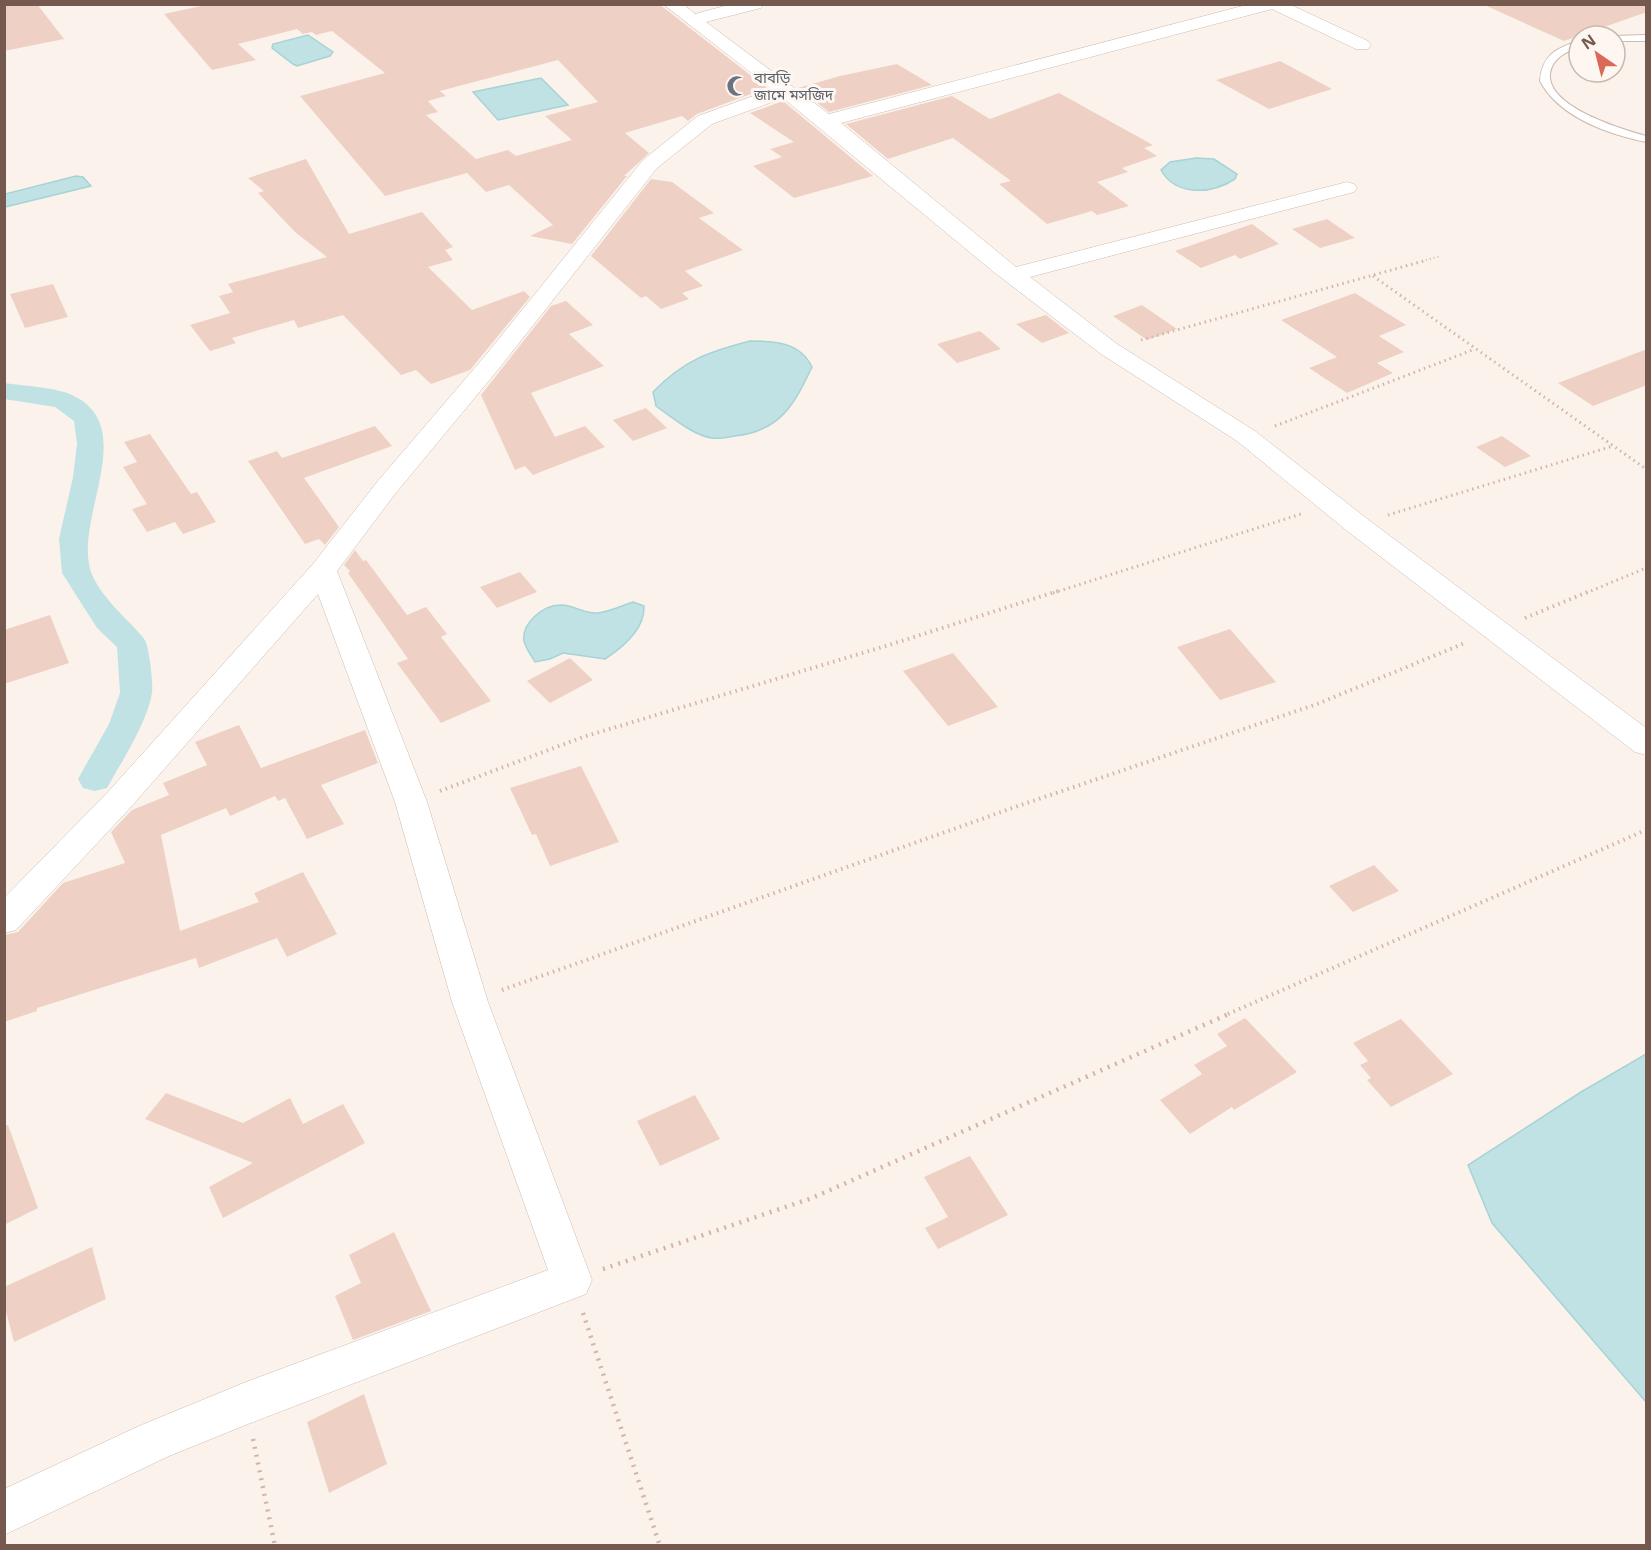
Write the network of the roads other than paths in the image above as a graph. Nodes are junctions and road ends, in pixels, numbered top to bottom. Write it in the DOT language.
graph roads {
  1 [pos="671,4"];
  2 [pos="756,4"];
  3 [pos="1273,4"];
  4 [pos="692,20"];
  5 [pos="1627,38"];
  6 [pos="1647,38"];
  7 [pos="1362,45"];
  8 [pos="1567,49"];
  9 [pos="785,91"];
  10 [pos="826,121"];
  11 [pos="1647,139"];
  12 [pos="1347,188"];
  13 [pos="1013,275"];
  14 [pos="323,570"];
  15 [pos="1647,744"];
  16 [pos="4,920"];
  17 [pos="4,1513"];
  1 -- 4 [label="street"];
  2 -- 4 [label="street"];
  3 -- 7 [label="street"];
  3 -- 10 [label="street"];
  4 -- 9 [label="street"];
  5 -- 6 [label="lane"];
  8 -- 11 [label="lane"];
  9 -- 10 [label="street"];
  9 -- 14 [label="street"];
  10 -- 13 [label="street"];
  12 -- 13 [label="street"];
  13 -- 15 [label="street"];
  14 -- 16 [label="street"];
  14 -- 17 [label="street"];
}
